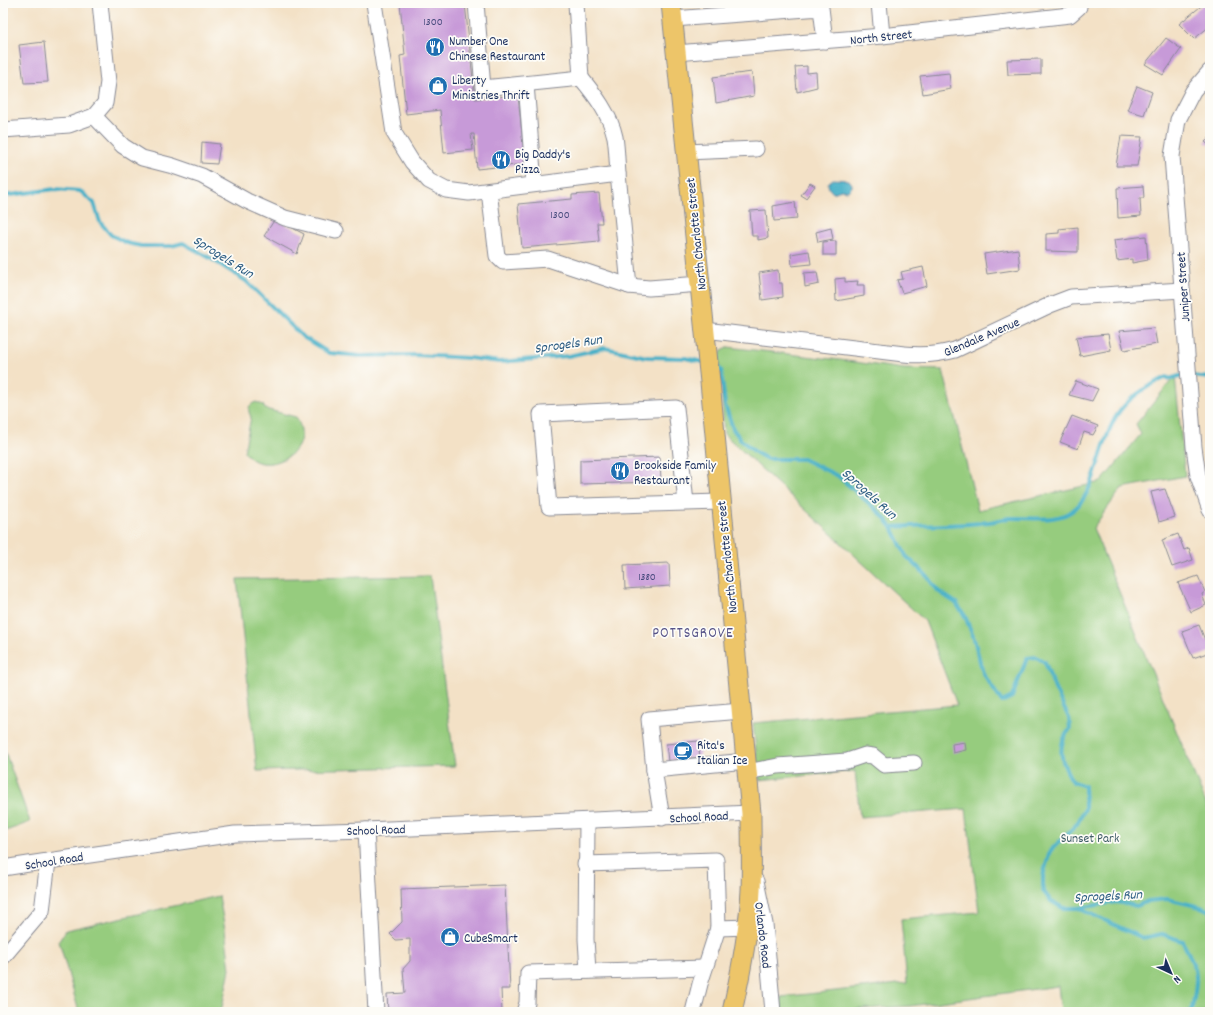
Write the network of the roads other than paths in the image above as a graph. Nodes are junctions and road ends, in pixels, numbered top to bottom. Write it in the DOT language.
graph roads {
  1 [pos="100,3"];
  2 [pos="374,3"];
  3 [pos="476,3"];
  4 [pos="576,3"];
  5 [pos="879,3"];
  6 [pos="1079,3"];
  7 [pos="823,4"];
  8 [pos="672,11"];
  9 [pos="882,36"];
  10 [pos="825,41"];
  11 [pos="676,53"];
  12 [pos="1210,71"];
  13 [pos="581,78"];
  14 [pos="526,84"];
  15 [pos="94,116"];
  16 [pos="3,130"];
  17 [pos="756,149"];
  18 [pos="686,152"];
  19 [pos="618,174"];
  20 [pos="534,184"];
  21 [pos="494,190"];
  22 [pos="336,230"];
  23 [pos="700,284"];
  24 [pos="630,286"];
  25 [pos="1182,290"];
  26 [pos="705,330"];
  27 [pos="720,502"];
  28 [pos="686,503"];
  29 [pos="1210,510"];
  30 [pos="741,711"];
  31 [pos="914,763"];
  32 [pos="746,766"];
  33 [pos="654,770"];
  34 [pos="750,813"];
  35 [pos="662,818"];
  36 [pos="586,821"];
  37 [pos="366,830"];
  38 [pos="752,858"];
  39 [pos="48,860"];
  40 [pos="585,864"];
  41 [pos="3,868"];
  42 [pos="748,927"];
  43 [pos="718,928"];
  44 [pos="3,957"];
  45 [pos="705,968"];
  46 [pos="588,971"];
  47 [pos="376,1012"];
  48 [pos="524,1012"];
  49 [pos="693,1012"];
  50 [pos="732,1012"];
  51 [pos="773,1012"];
  1 -- 15 [label="street"];
  2 -- 21 [label="street"];
  3 -- 14 [label="street"];
  4 -- 13 [label="street"];
  5 -- 9 [label="street"];
  6 -- 9 [label="street, North Street"];
  7 -- 8 [label="street"];
  7 -- 10 [label="street"];
  8 -- 11 [label="main road, North Charlotte Street"];
  9 -- 10 [label="street, North Street"];
  10 -- 11 [label="street, North Street"];
  11 -- 18 [label="main road, North Charlotte Street"];
  12 -- 25 [label="street, Juniper Street"];
  13 -- 14 [label="street"];
  13 -- 19 [label="street"];
  14 -- 20 [label="street"];
  15 -- 16 [label="street"];
  15 -- 22 [label="street"];
  17 -- 18 [label="street"];
  18 -- 23 [label="main road, North Charlotte Street"];
  19 -- 20 [label="street"];
  19 -- 24 [label="street"];
  20 -- 21 [label="street"];
  21 -- 24 [label="street"];
  23 -- 24 [label="street"];
  23 -- 26 [label="main road, North Charlotte Street"];
  25 -- 26 [label="street, Glendale Avenue"];
  25 -- 29 [label="street, Juniper Street"];
  26 -- 27 [label="main road, North Charlotte Street"];
  27 -- 28 [label="street"];
  27 -- 30 [label="main road, North Charlotte Street"];
  28 -- 28 [label="street"];
  30 -- 32 [label="main road, North Charlotte Street"];
  30 -- 33 [label="street"];
  31 -- 32 [label="street"];
  32 -- 33 [label="street"];
  32 -- 34 [label="main road, North Charlotte Street"];
  33 -- 35 [label="street"];
  34 -- 35 [label="street, School Road"];
  34 -- 38 [label="main road, North Charlotte Street"];
  35 -- 36 [label="street, School Road"];
  36 -- 37 [label="street, School Road"];
  36 -- 40 [label="street"];
  37 -- 39 [label="street, School Road"];
  37 -- 47 [label="street"];
  38 -- 42 [label="main road, North Charlotte Street"];
  38 -- 51 [label="street, Orlando Road"];
  39 -- 41 [label="street, School Road"];
  39 -- 44 [label="street"];
  40 -- 43 [label="street"];
  40 -- 46 [label="street"];
  42 -- 43 [label="street"];
  42 -- 50 [label="main road, North Charlotte Street"];
  43 -- 45 [label="street"];
  45 -- 46 [label="street"];
  45 -- 49 [label="street"];
  46 -- 48 [label="street"];
}
